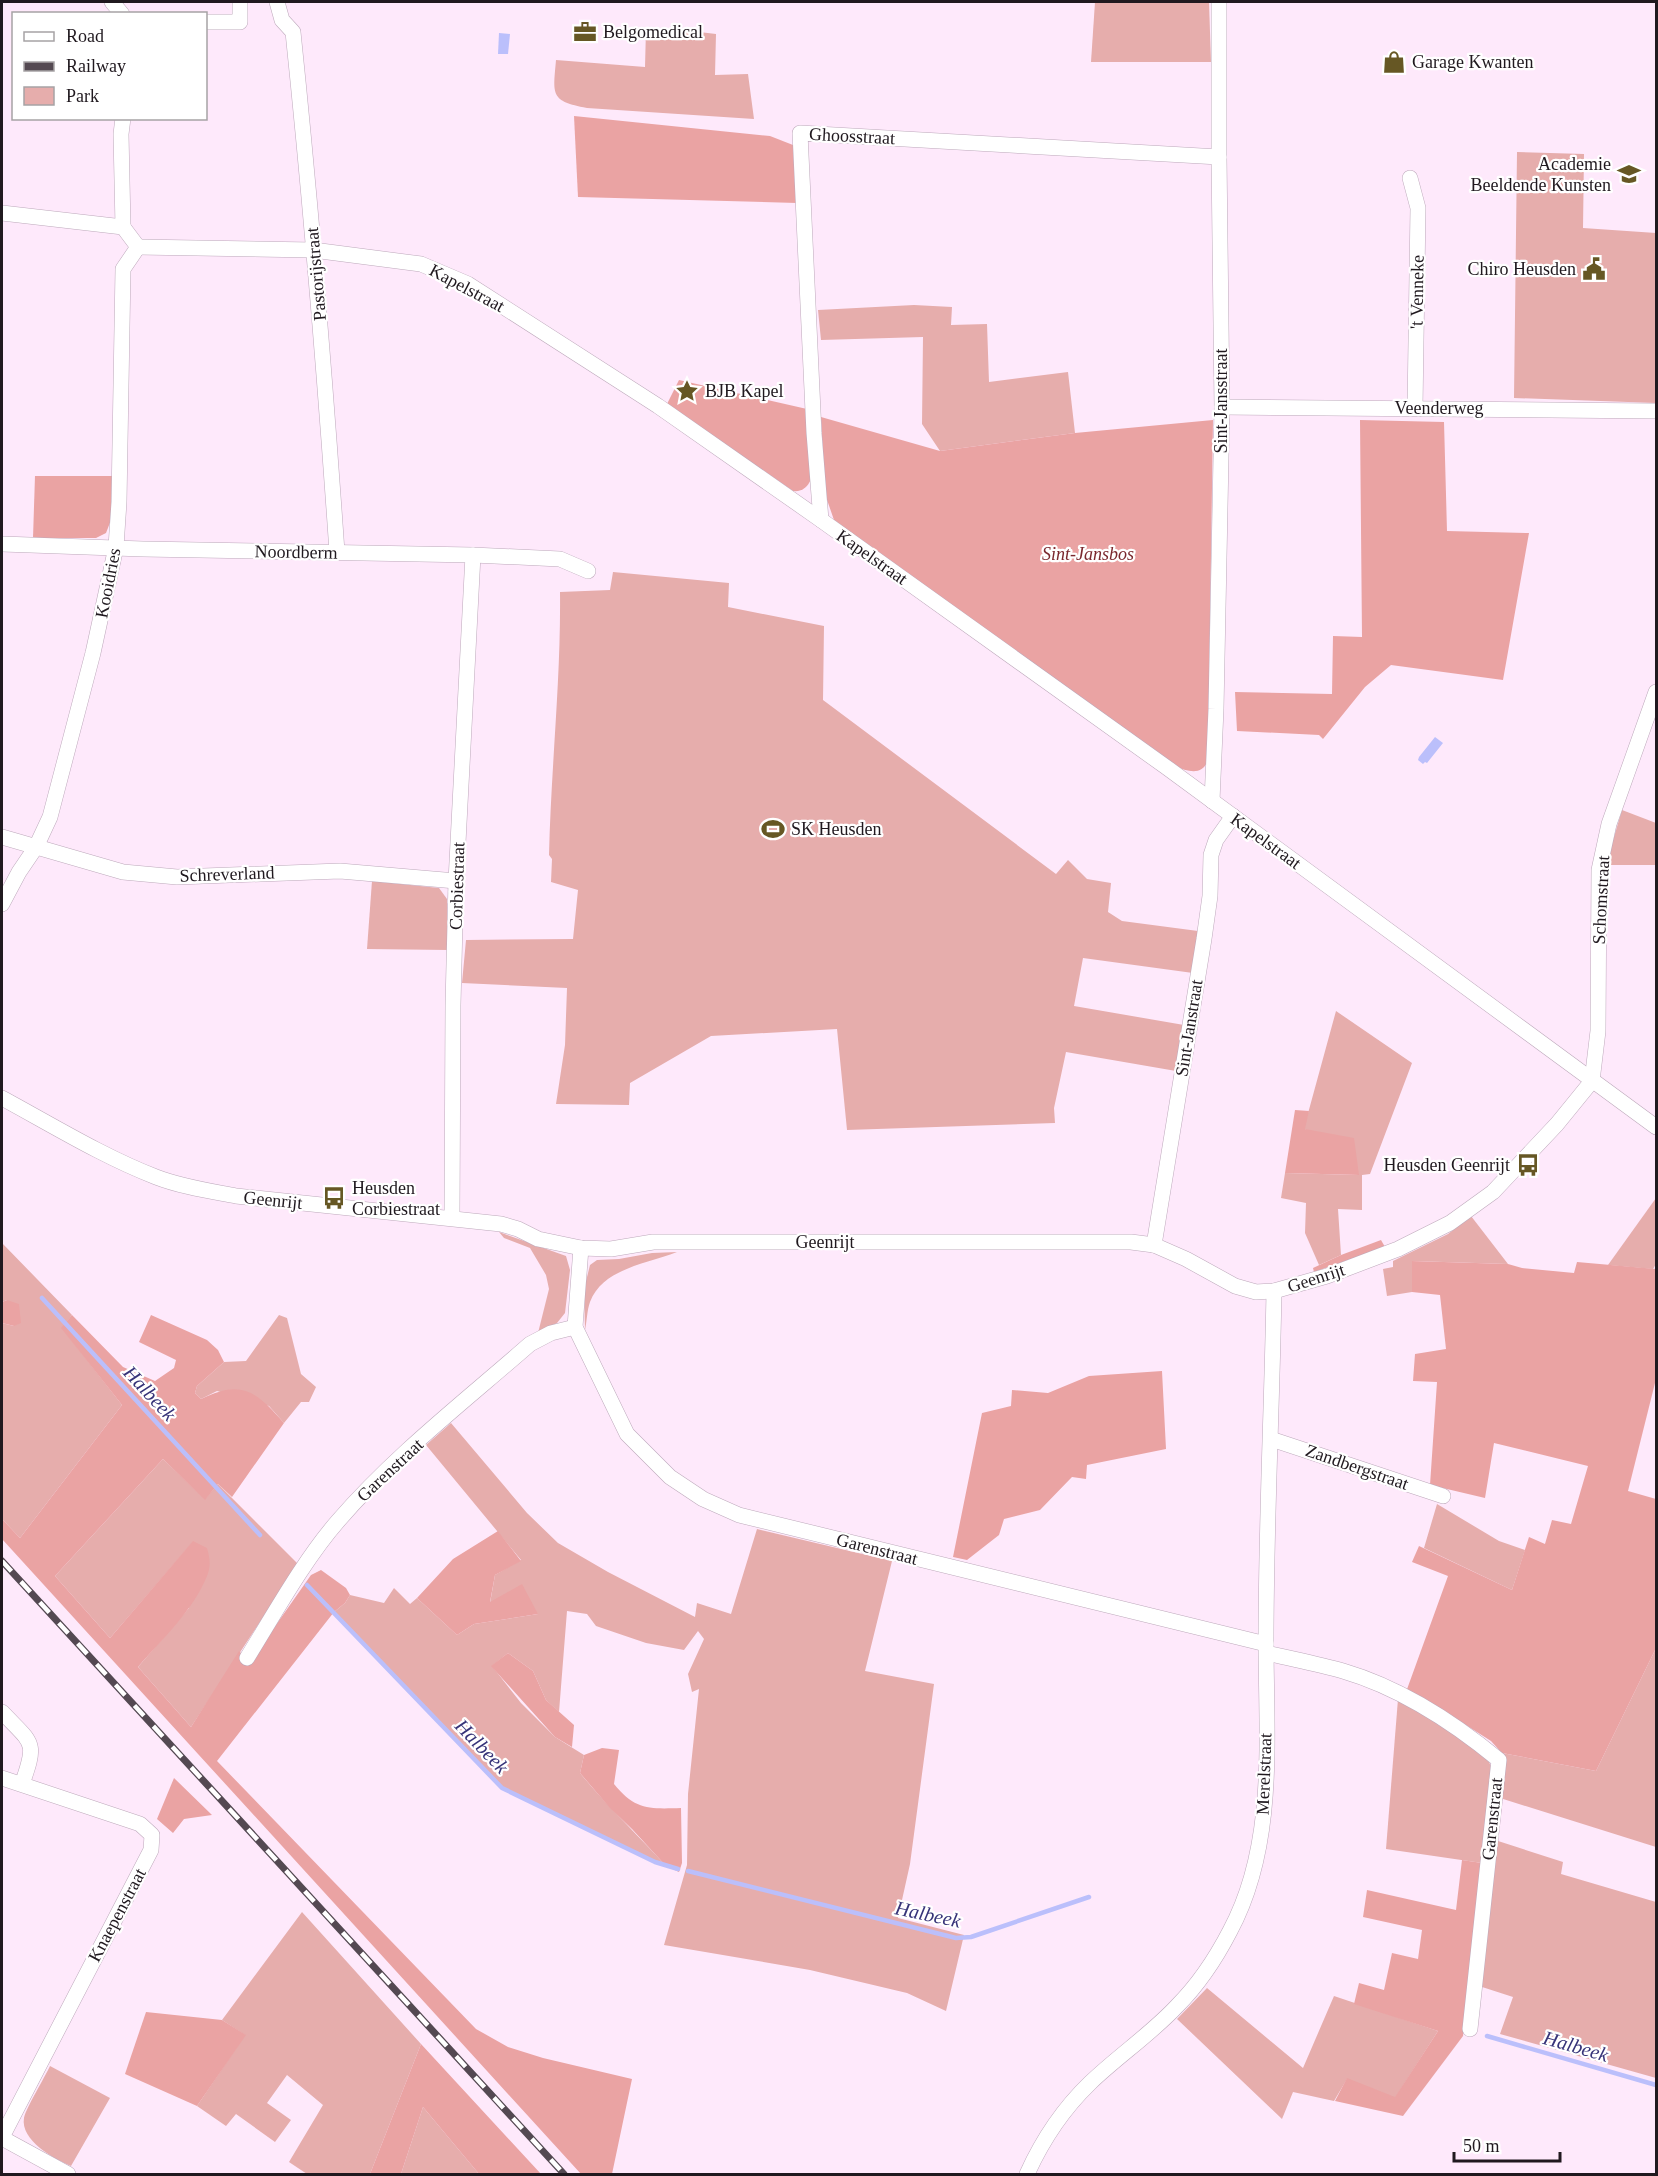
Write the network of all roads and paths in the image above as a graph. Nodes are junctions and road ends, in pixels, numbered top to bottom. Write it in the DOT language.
graph roads {
  1 [pos="240,2"];
  2 [pos="277,2"];
  3 [pos="1219,2"];
  4 [pos="207,22"];
  5 [pos="123,120"];
  6 [pos="1219,157"];
  7 [pos="1410,178"];
  8 [pos="2,213"];
  9 [pos="123,226"];
  10 [pos="138,247"];
  11 [pos="313,250"];
  12 [pos="1222,407"];
  13 [pos="1414,408"];
  14 [pos="1656,411"];
  15 [pos="821,520"];
  16 [pos="2,544"];
  17 [pos="116,547"];
  18 [pos="337,552"];
  19 [pos="473,555"];
  20 [pos="588,571"];
  21 [pos="1656,693"];
  22 [pos="1212,801"];
  23 [pos="1233,816"];
  24 [pos="2,837"];
  25 [pos="36,848"];
  26 [pos="456,881"];
  27 [pos="2,904"];
  28 [pos="1593,1081"];
  29 [pos="2,1098"];
  30 [pos="1656,1127"];
  31 [pos="452,1218"];
  32 [pos="1154,1245"];
  33 [pos="581,1248"];
  34 [pos="1274,1291"];
  35 [pos="575,1327"];
  36 [pos="1271,1439"];
  37 [pos="1443,1496"];
  38 [pos="1266,1648"];
  39 [pos="247,1658"];
  40 [pos="2,1712"];
  41 [pos="2,1778"];
  42 [pos="22,1784"];
  43 [pos="1470,2029"];
  44 [pos="2,2138"];
  45 [pos="68,2175"];
  46 [pos="1027,2175"];
  1 -- 4 [label="street"];
  2 -- 11 [label="street, Pastorijstraat"];
  3 -- 6 [label="street, Sint-Jansstraat"];
  5 -- 9 [label="street"];
  6 -- 12 [label="street, Sint-Jansstraat"];
  6 -- 15 [label="street, Ghoosstraat"];
  7 -- 13 [label="street, 't Venneke"];
  8 -- 9 [label="street"];
  9 -- 10 [label="street"];
  10 -- 11 [label="street, Kapelstraat"];
  10 -- 17 [label="street, Kooidries"];
  11 -- 15 [label="street, Kapelstraat"];
  11 -- 18 [label="street, Pastorijstraat"];
  12 -- 13 [label="street, Veenderweg"];
  12 -- 22 [label="street, Sint-Jansstraat"];
  13 -- 14 [label="street, Veenderweg"];
  15 -- 22 [label="street, Kapelstraat"];
  16 -- 17 [label="street, Noordberm"];
  17 -- 18 [label="street, Noordberm"];
  17 -- 25 [label="street, Kooidries"];
  18 -- 19 [label="street, Noordberm"];
  19 -- 20 [label="street, Noordberm"];
  19 -- 26 [label="street, Corbiestraat"];
  21 -- 28 [label="street, Schomstraat"];
  22 -- 23 [label="street, Kapelstraat"];
  23 -- 28 [label="street, Kapelstraat"];
  23 -- 32 [label="street, Sint-Janstraat"];
  24 -- 25 [label="street, Schreverland"];
  25 -- 26 [label="street, Schreverland"];
  25 -- 27 [label="street, Kooidries"];
  26 -- 31 [label="street, Corbiestraat"];
  28 -- 30 [label="street, Kapelstraat"];
  28 -- 34 [label="street, Geenrijt"];
  29 -- 31 [label="street, Geenrijt"];
  31 -- 33 [label="street, Geenrijt"];
  32 -- 33 [label="street, Geenrijt"];
  32 -- 34 [label="street, Geenrijt"];
  33 -- 35 [label="street"];
  34 -- 36 [label="street, Merelstraat"];
  35 -- 38 [label="street, Garenstraat"];
  35 -- 39 [label="street, Garenstraat"];
  36 -- 37 [label="street, Zandbergstraat"];
  36 -- 38 [label="street, Merelstraat"];
  38 -- 43 [label="street, Garenstraat"];
  38 -- 46 [label="street, Merelstraat"];
  40 -- 42 [label="street"];
  41 -- 42 [label="street, Knaepenstraat"];
  42 -- 44 [label="street, Knaepenstraat"];
  44 -- 45 [label="street"];
}
